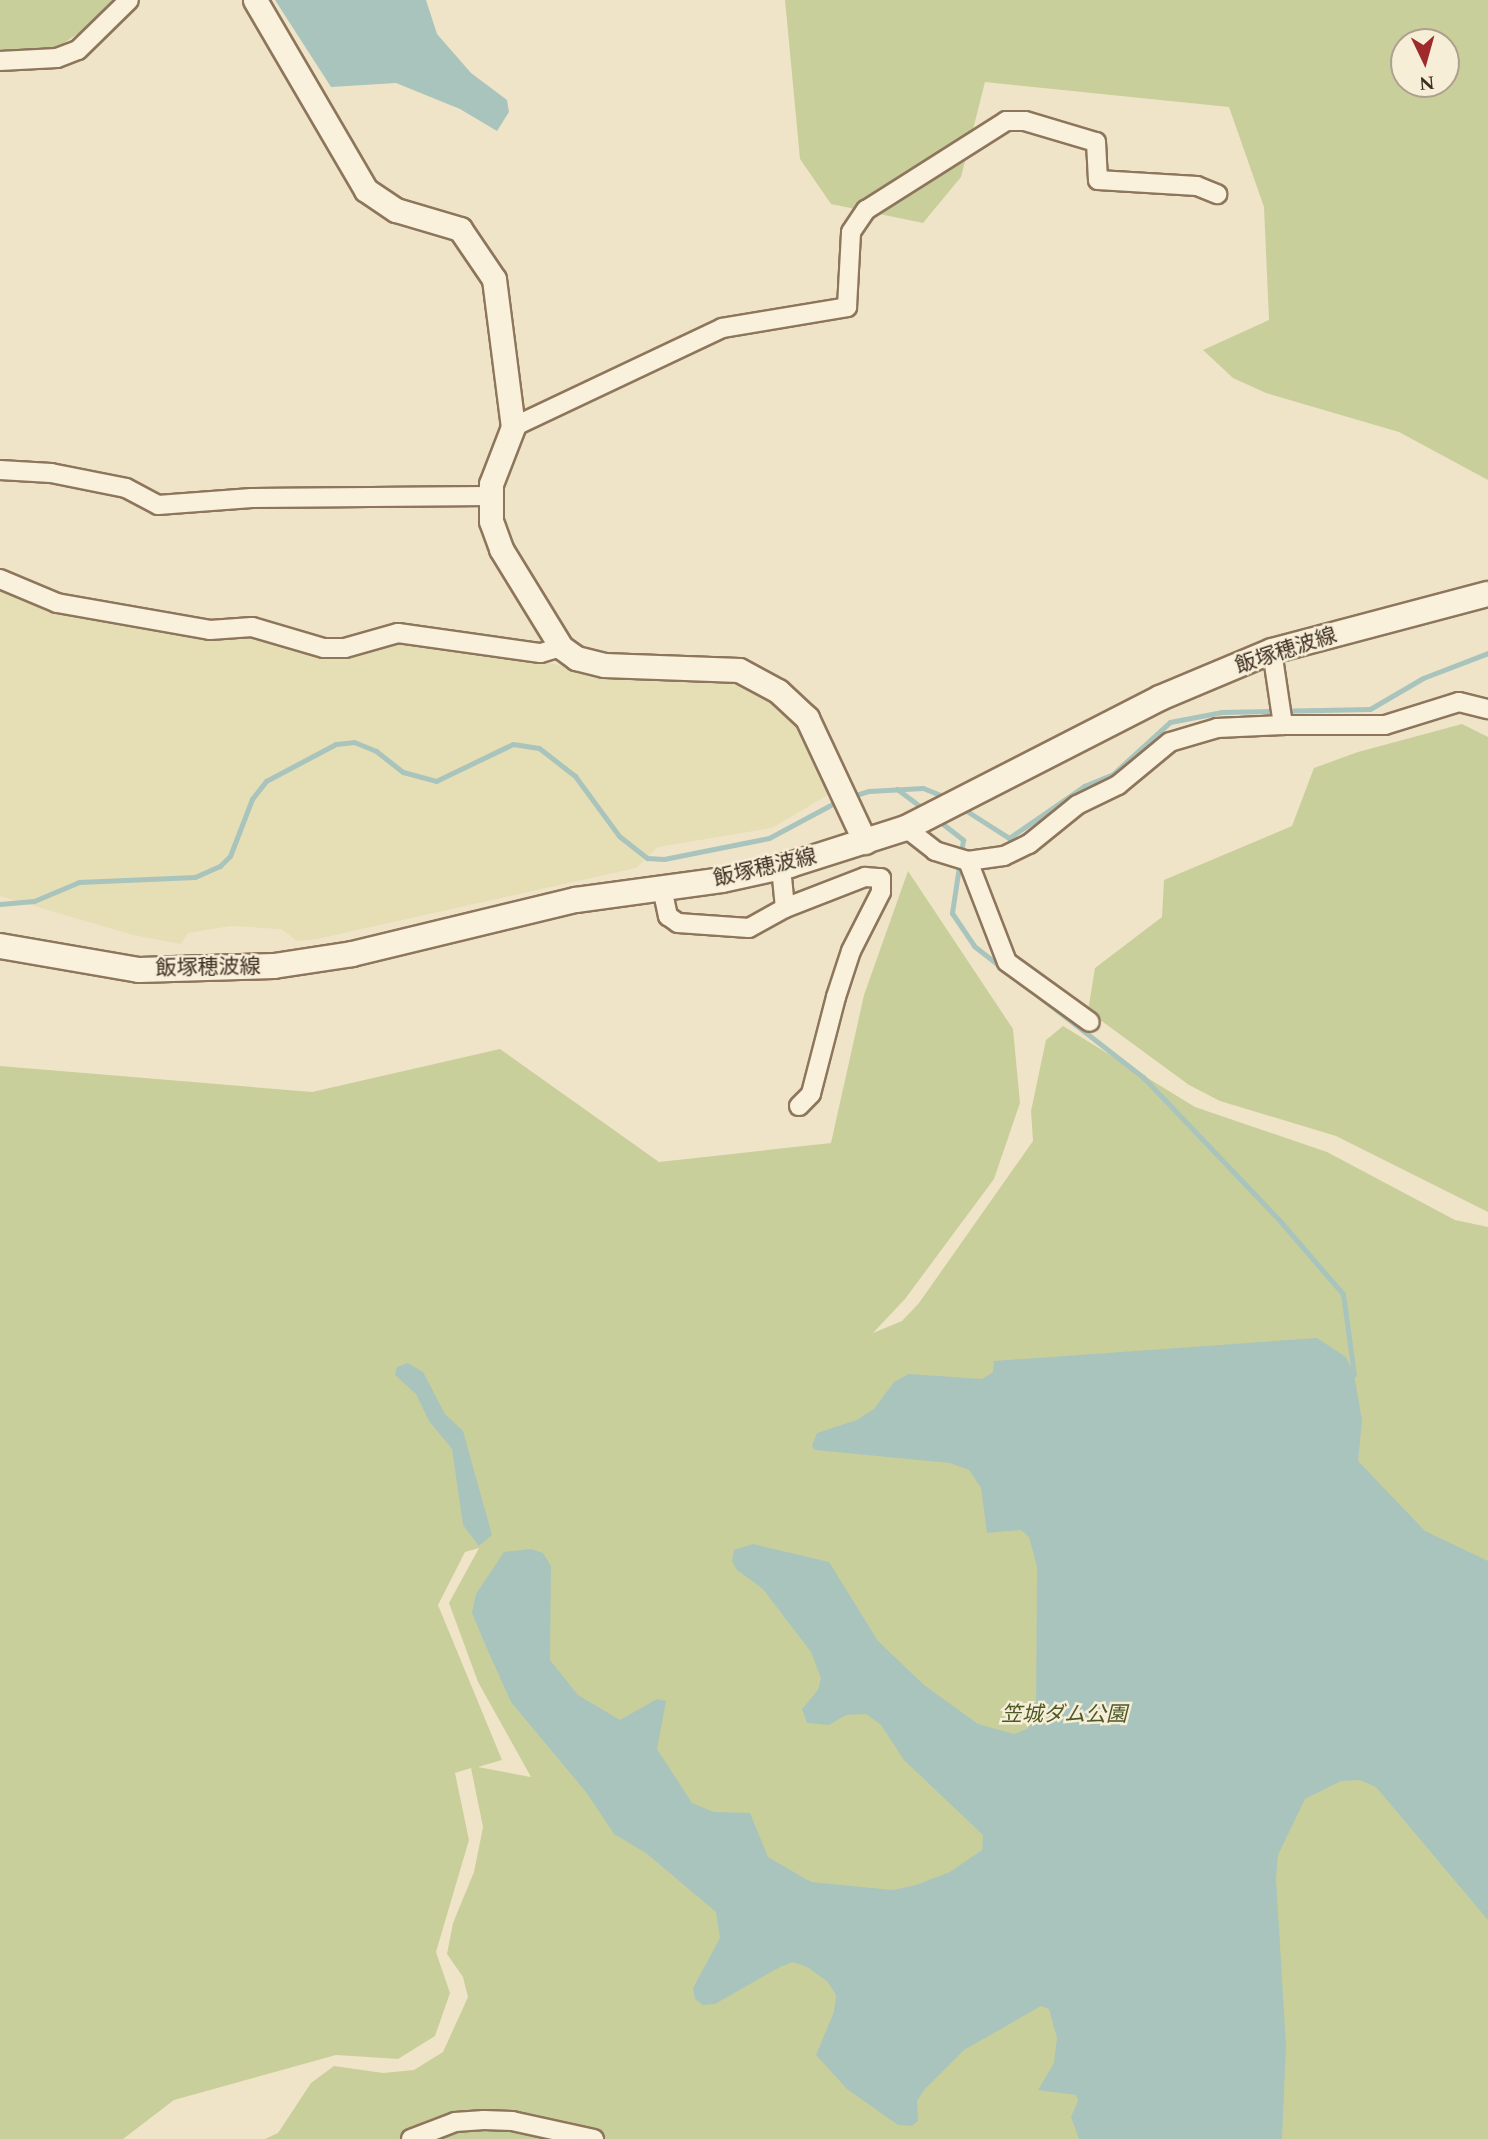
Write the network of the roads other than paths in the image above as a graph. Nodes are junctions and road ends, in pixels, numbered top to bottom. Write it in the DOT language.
graph roads {
  1 [pos="129,0"];
  2 [pos="255,0"];
  3 [pos="0,61"];
  4 [pos="1217,194"];
  5 [pos="513,427"];
  6 [pos="0,470"];
  7 [pos="489,496"];
  8 [pos="0,579"];
  9 [pos="1488,594"];
  10 [pos="561,647"];
  11 [pos="1272,651"];
  12 [pos="1488,709"];
  13 [pos="1283,725"];
  14 [pos="906,828"];
  15 [pos="865,842"];
  16 [pos="968,861"];
  17 [pos="781,867"];
  18 [pos="662,888"];
  19 [pos="785,908"];
  20 [pos="0,946"];
  21 [pos="1090,1022"];
  22 [pos="799,1106"];
  23 [pos="411,2139"];
  24 [pos="594,2139"];
  1 -- 3 [label="street"];
  2 -- 5 [label="street"];
  4 -- 5 [label="street"];
  5 -- 7 [label="street"];
  6 -- 7 [label="street"];
  7 -- 10 [label="street"];
  8 -- 10 [label="street"];
  9 -- 11 [label="main road, 飯塚穂波線"];
  10 -- 15 [label="street"];
  11 -- 13 [label="street"];
  11 -- 14 [label="main road, 飯塚穂波線"];
  12 -- 13 [label="street"];
  13 -- 16 [label="street"];
  14 -- 15 [label="main road, 飯塚穂波線"];
  14 -- 16 [label="street"];
  15 -- 17 [label="main road, 飯塚穂波線"];
  16 -- 21 [label="street"];
  17 -- 18 [label="main road, 飯塚穂波線"];
  17 -- 19 [label="street"];
  18 -- 19 [label="street"];
  18 -- 20 [label="main road, 飯塚穂波線"];
  19 -- 22 [label="street"];
  23 -- 24 [label="street"];
}
